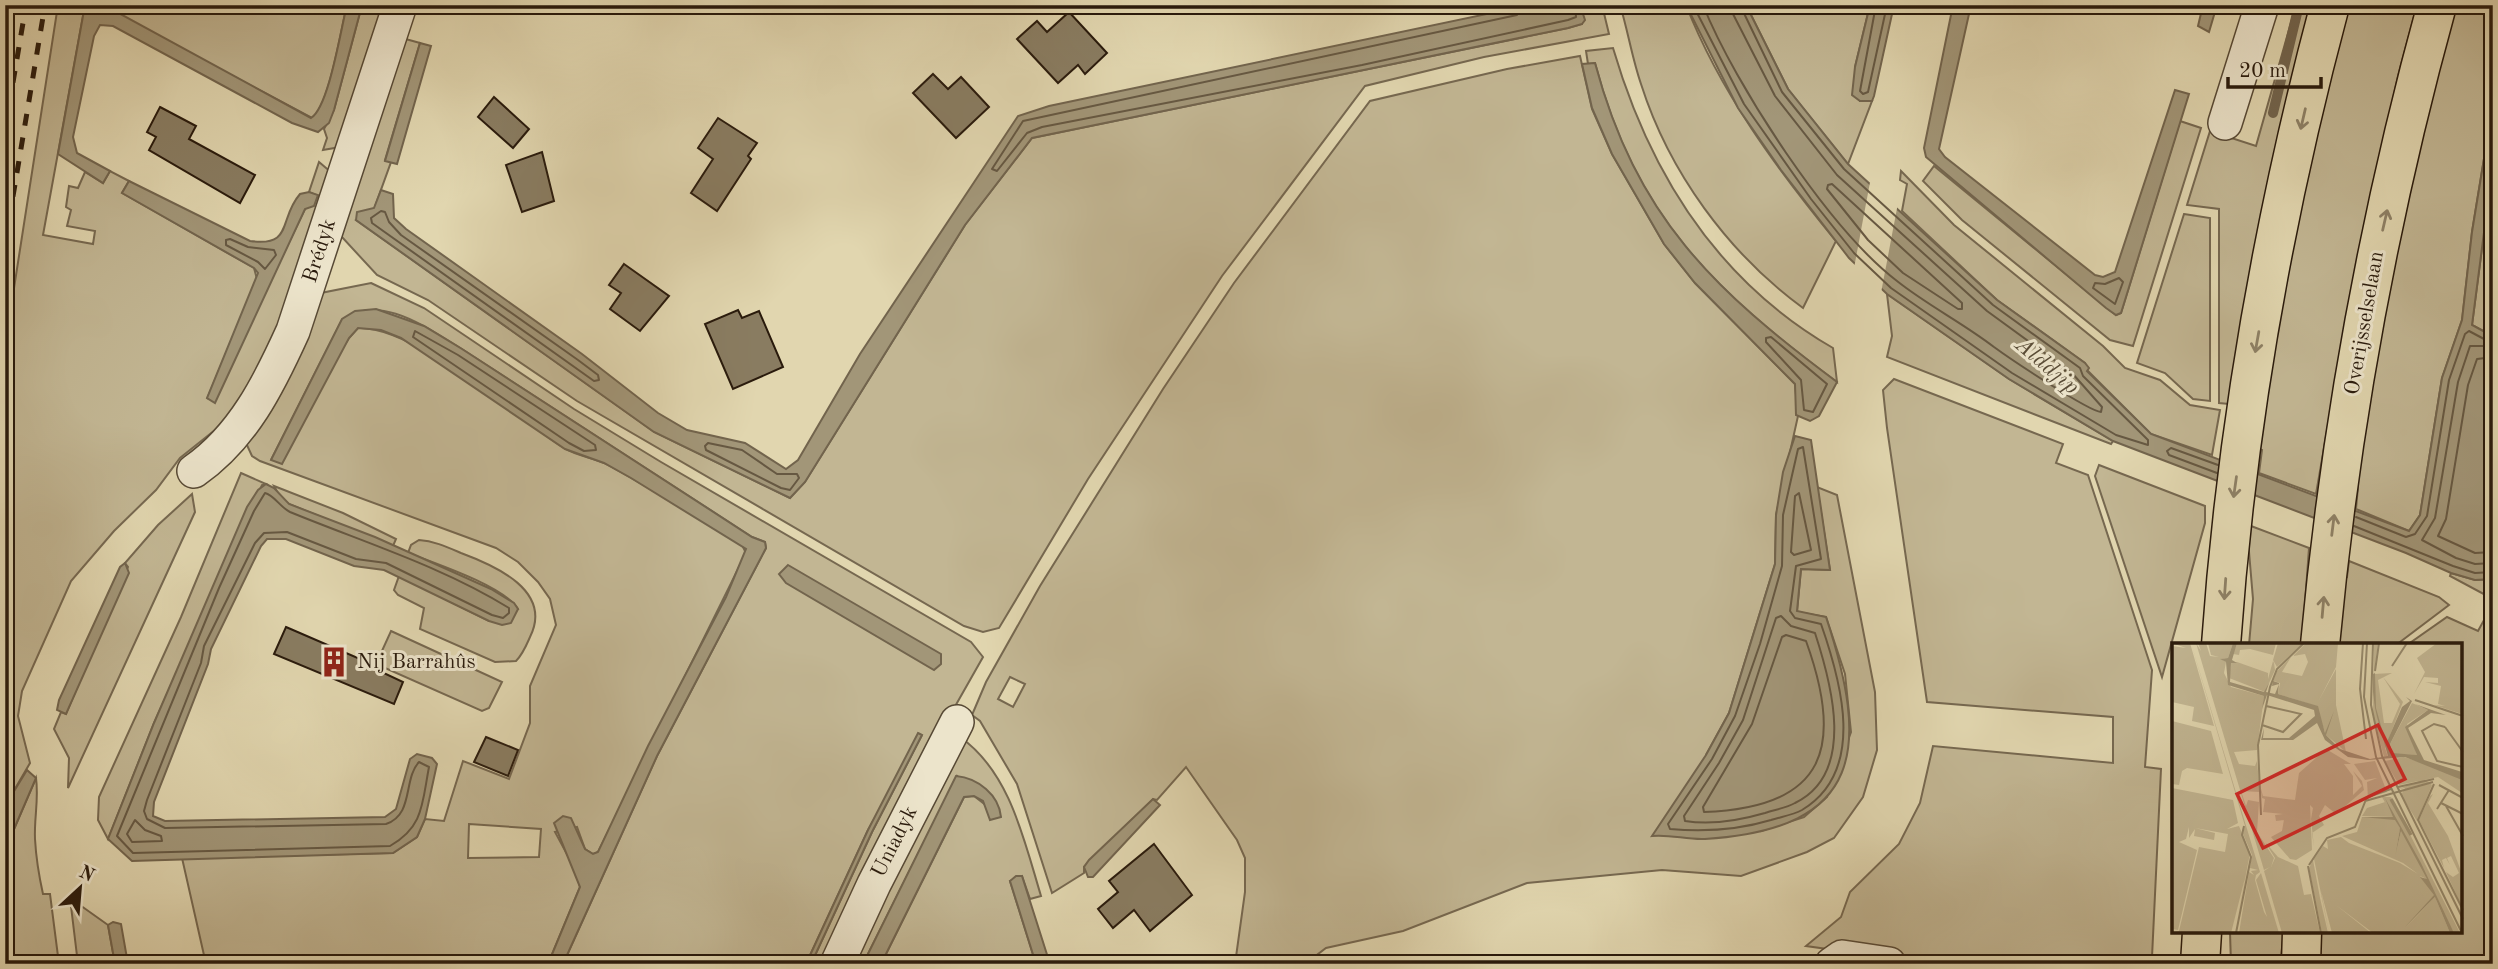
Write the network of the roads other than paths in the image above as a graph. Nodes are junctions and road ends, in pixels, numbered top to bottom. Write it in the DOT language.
graph roads {
  1 [pos="400,5"];
  2 [pos="2262,5"];
  3 [pos="2330,5"];
  4 [pos="2437,5"];
  5 [pos="2225,123"];
  6 [pos="194,471"];
  7 [pos="2221,643"];
  8 [pos="2320,643"];
  9 [pos="957,722"];
  10 [pos="2202,934"];
  11 [pos="2302,934"];
  12 [pos="1837,960"];
  13 [pos="837,964"];
  14 [pos="1889,964"];
  15 [pos="2200,964"];
  16 [pos="2301,964"];
  1 -- 6 [label="street, Brédyk"];
  2 -- 5 [label="street"];
  3 -- 7 [label="main road, one-way"];
  8 -- 4 [label="main road, Overijsselselaan, one-way"];
  9 -- 13 [label="street, Uniadyk"];
  10 -- 15 [label="main road"];
  11 -- 16 [label="main road"];
  12 -- 14 [label="street"];
}
